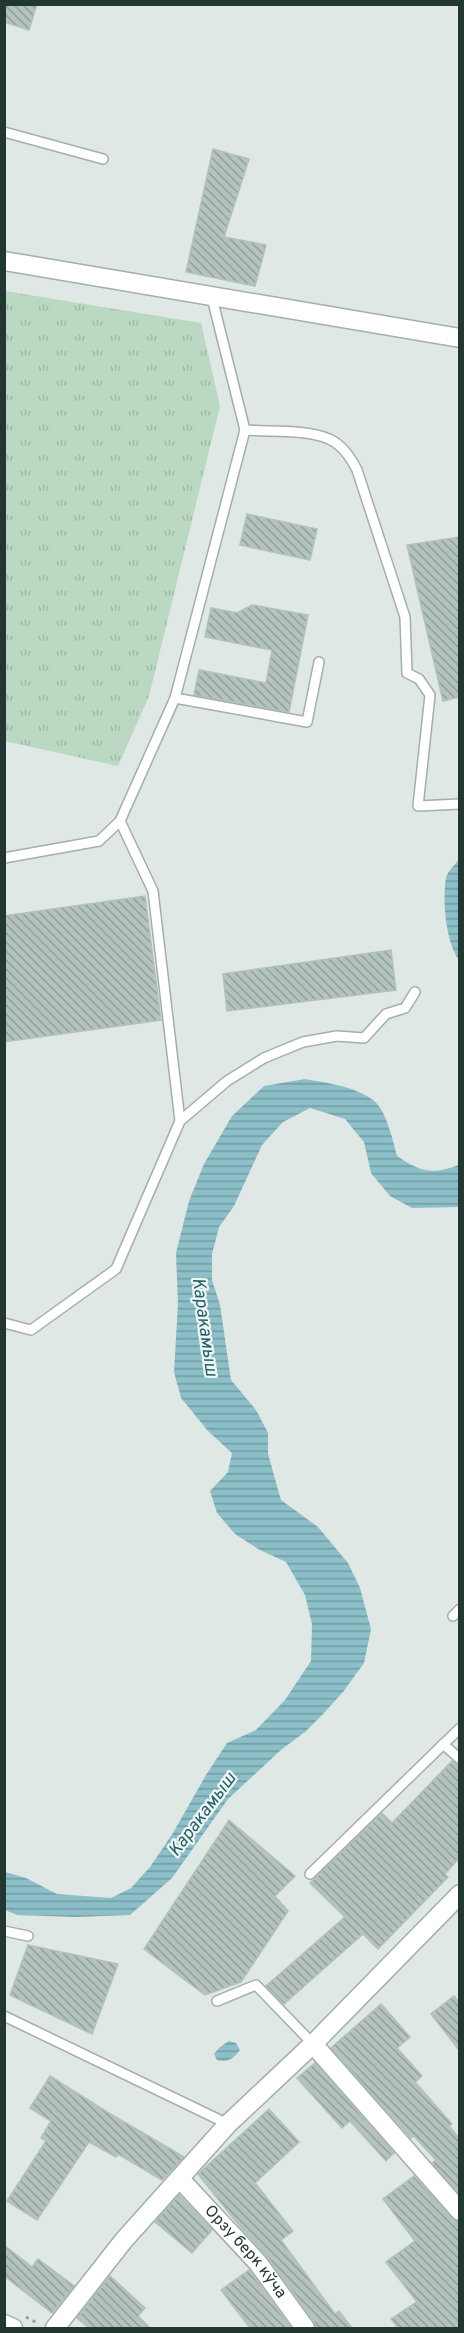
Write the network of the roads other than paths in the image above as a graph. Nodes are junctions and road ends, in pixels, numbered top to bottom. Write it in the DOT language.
graph roads {
  1 [pos="4,132"];
  2 [pos="103,159"];
  3 [pos="4,261"];
  4 [pos="212,298"];
  5 [pos="459,338"];
  6 [pos="245,430"];
  7 [pos="319,662"];
  8 [pos="175,698"];
  9 [pos="459,804"];
  10 [pos="120,821"];
  11 [pos="4,858"];
  12 [pos="415,992"];
  13 [pos="180,1121"];
  14 [pos="4,1323"];
  15 [pos="459,1728"];
  16 [pos="444,1744"];
  17 [pos="459,1759"];
  18 [pos="310,1874"];
  19 [pos="459,1894"];
  20 [pos="4,1931"];
  21 [pos="28,1936"];
  22 [pos="217,2001"];
  23 [pos="4,2016"];
  24 [pos="313,2044"];
  25 [pos="228,2124"];
  26 [pos="180,2179"];
  27 [pos="459,2211"];
  28 [pos="4,2324"];
  29 [pos="12,2328"];
  30 [pos="55,2328"];
  31 [pos="305,2328"];
  1 -- 2 [label="lane"];
  3 -- 4 [label="street"];
  4 -- 5 [label="street"];
  4 -- 6 [label="lane"];
  6 -- 8 [label="lane"];
  6 -- 9 [label="lane"];
  7 -- 8 [label="lane"];
  8 -- 10 [label="lane"];
  10 -- 11 [label="lane"];
  10 -- 13 [label="lane"];
  12 -- 13 [label="lane"];
  13 -- 14 [label="lane"];
  15 -- 16 [label="lane"];
  16 -- 17 [label="lane"];
  16 -- 18 [label="lane"];
  19 -- 24 [label="street"];
  20 -- 21 [label="lane"];
  22 -- 24 [label="lane"];
  23 -- 25 [label="lane"];
  24 -- 25 [label="street"];
  24 -- 27 [label="street"];
  25 -- 26 [label="street"];
  26 -- 30 [label="street"];
  26 -- 31 [label="street, Орзу берк кўча"];
  28 -- 29 [label="street"];
}
